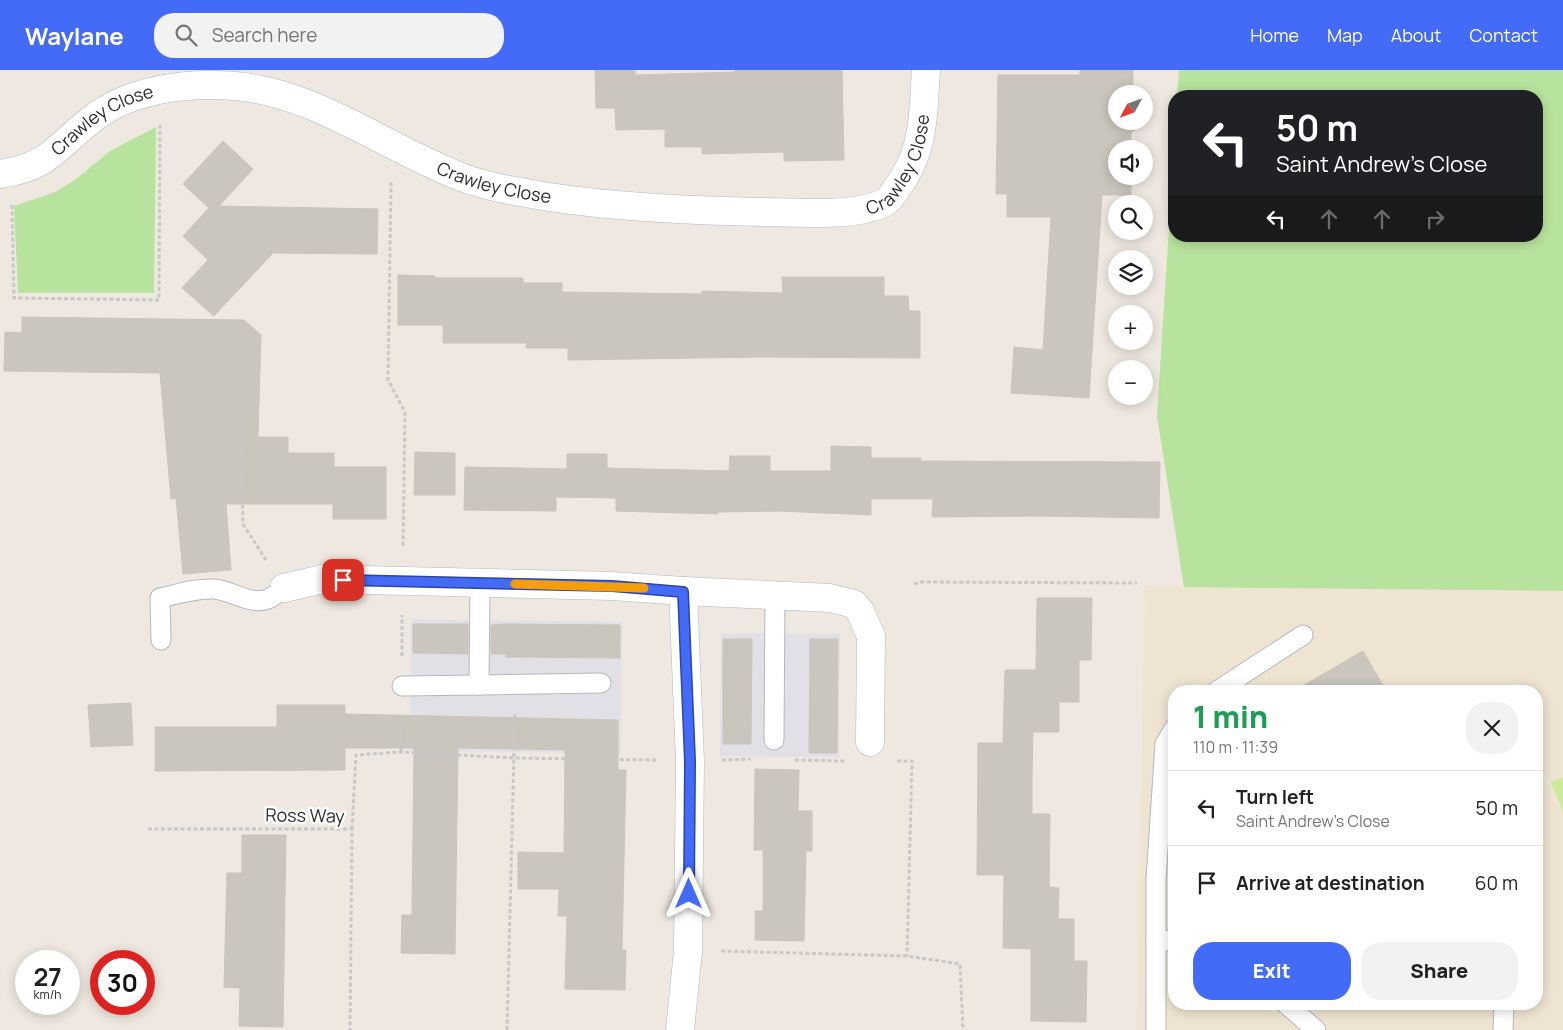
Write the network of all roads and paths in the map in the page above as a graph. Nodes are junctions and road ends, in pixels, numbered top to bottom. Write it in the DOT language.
graph roads {
  1 [pos="926,70"];
  2 [pos="160,91"];
  3 [pos="391,144"];
  4 [pos="6,173"];
  5 [pos="241,420"];
  6 [pos="403,580"];
  7 [pos="1137,583"];
  8 [pos="480,584"];
  9 [pos="914,584"];
  10 [pos="284,588"];
  11 [pos="683,592"];
  12 [pos="775,594"];
  13 [pos="1303,635"];
  14 [pos="161,640"];
  15 [pos="601,683"];
  16 [pos="514,684"];
  17 [pos="479,685"];
  18 [pos="1226,685"];
  19 [pos="402,686"];
  20 [pos="1168,739"];
  21 [pos="774,740"];
  22 [pos="870,742"];
  23 [pos="401,752"];
  24 [pos="148,829"];
  25 [pos="1165,941"];
  26 [pos="688,950"];
  27 [pos="1293,1010"];
  28 [pos="1504,1010"];
  29 [pos="350,1030"];
  30 [pos="507,1030"];
  31 [pos="680,1030"];
  32 [pos="963,1030"];
  33 [pos="1156,1030"];
  34 [pos="1316,1030"];
  35 [pos="1503,1030"];
  1 -- 3 [label="street, Crawley Close"];
  2 -- 3 [label="street, Crawley Close"];
  2 -- 4 [label="street, Crawley Close"];
  2 -- 4 [label="path"];
  3 -- 6 [label="path"];
  5 -- 10 [label="path"];
  6 -- 8 [label="street"];
  6 -- 10 [label="street"];
  6 -- 19 [label="path"];
  7 -- 9 [label="path"];
  8 -- 11 [label="street"];
  8 -- 17 [label="lane"];
  10 -- 14 [label="lane"];
  11 -- 12 [label="street"];
  11 -- 26 [label="street"];
  12 -- 21 [label="lane"];
  12 -- 22 [label="street"];
  13 -- 18 [label="lane"];
  15 -- 16 [label="lane"];
  16 -- 17 [label="lane"];
  16 -- 30 [label="path"];
  17 -- 19 [label="lane"];
  19 -- 23 [label="path"];
  20 -- 25 [label="lane"];
  24 -- 29 [label="path, Ross Way"];
  25 -- 33 [label="lane"];
  26 -- 31 [label="street"];
  26 -- 32 [label="path"];
  27 -- 34 [label="lane"];
  28 -- 35 [label="lane"];
}
